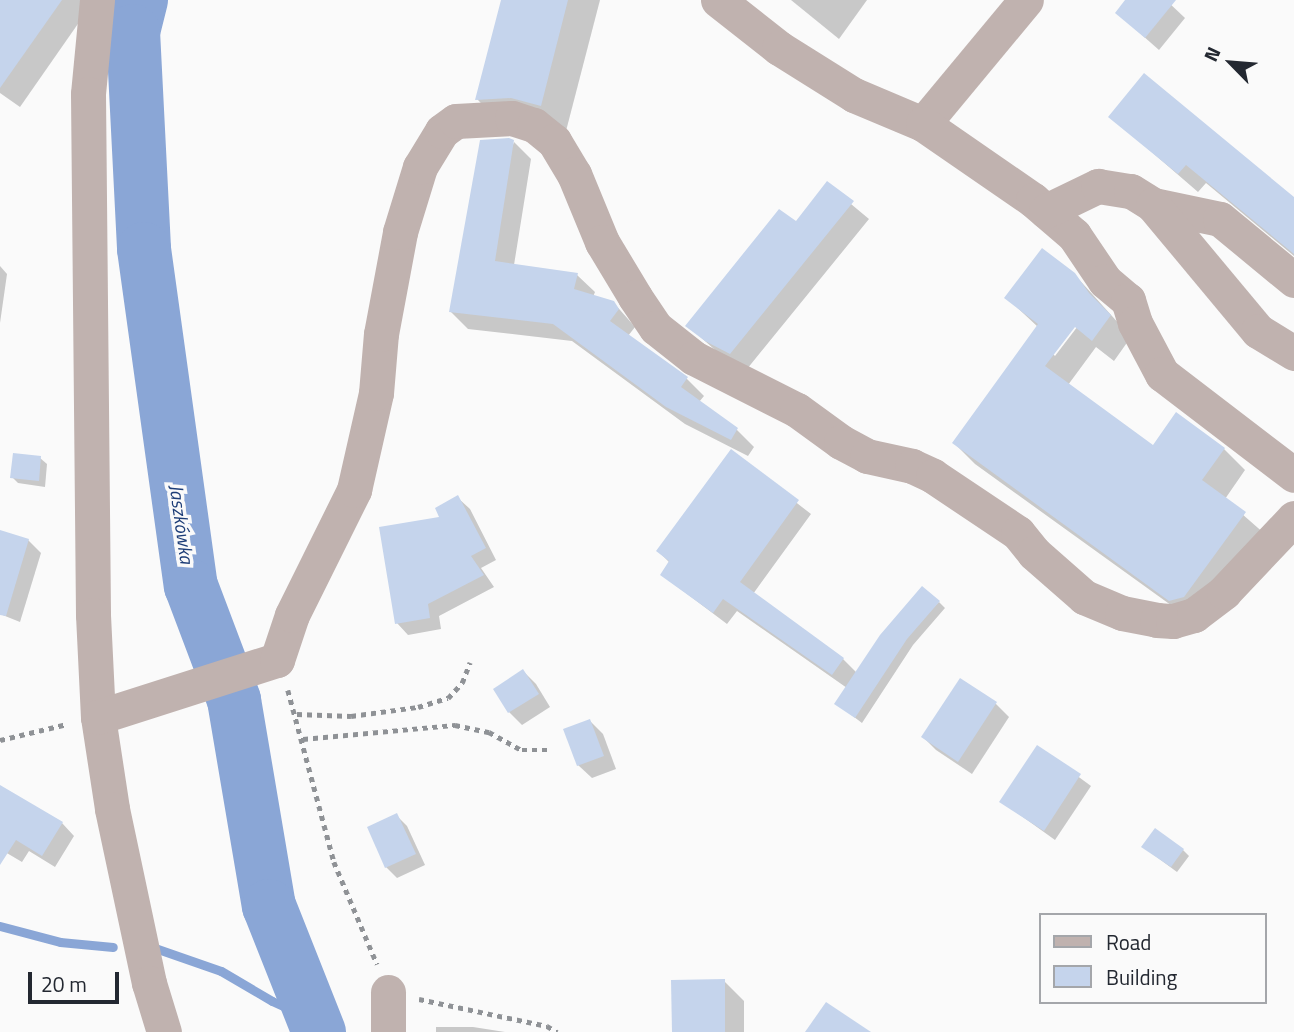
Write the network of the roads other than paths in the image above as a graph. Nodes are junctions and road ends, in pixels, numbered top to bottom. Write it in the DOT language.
graph roads {
  1 [pos="97,0"];
  2 [pos="718,0"];
  3 [pos="1026,0"];
  4 [pos="923,124"];
  5 [pos="1153,205"];
  6 [pos="1046,211"];
  7 [pos="1294,280"];
  8 [pos="1294,353"];
  9 [pos="1294,475"];
  10 [pos="1294,518"];
  11 [pos="98,718"];
  12 [pos="388,992"];
  13 [pos="164,1032"];
  14 [pos="388,1032"];
  1 -- 11 [label="street"];
  2 -- 4 [label="street"];
  3 -- 4 [label="street"];
  4 -- 6 [label="street"];
  5 -- 6 [label="street"];
  5 -- 7 [label="street"];
  5 -- 8 [label="street"];
  6 -- 9 [label="street"];
  10 -- 11 [label="street"];
  11 -- 13 [label="street"];
  12 -- 14 [label="street"];
}
